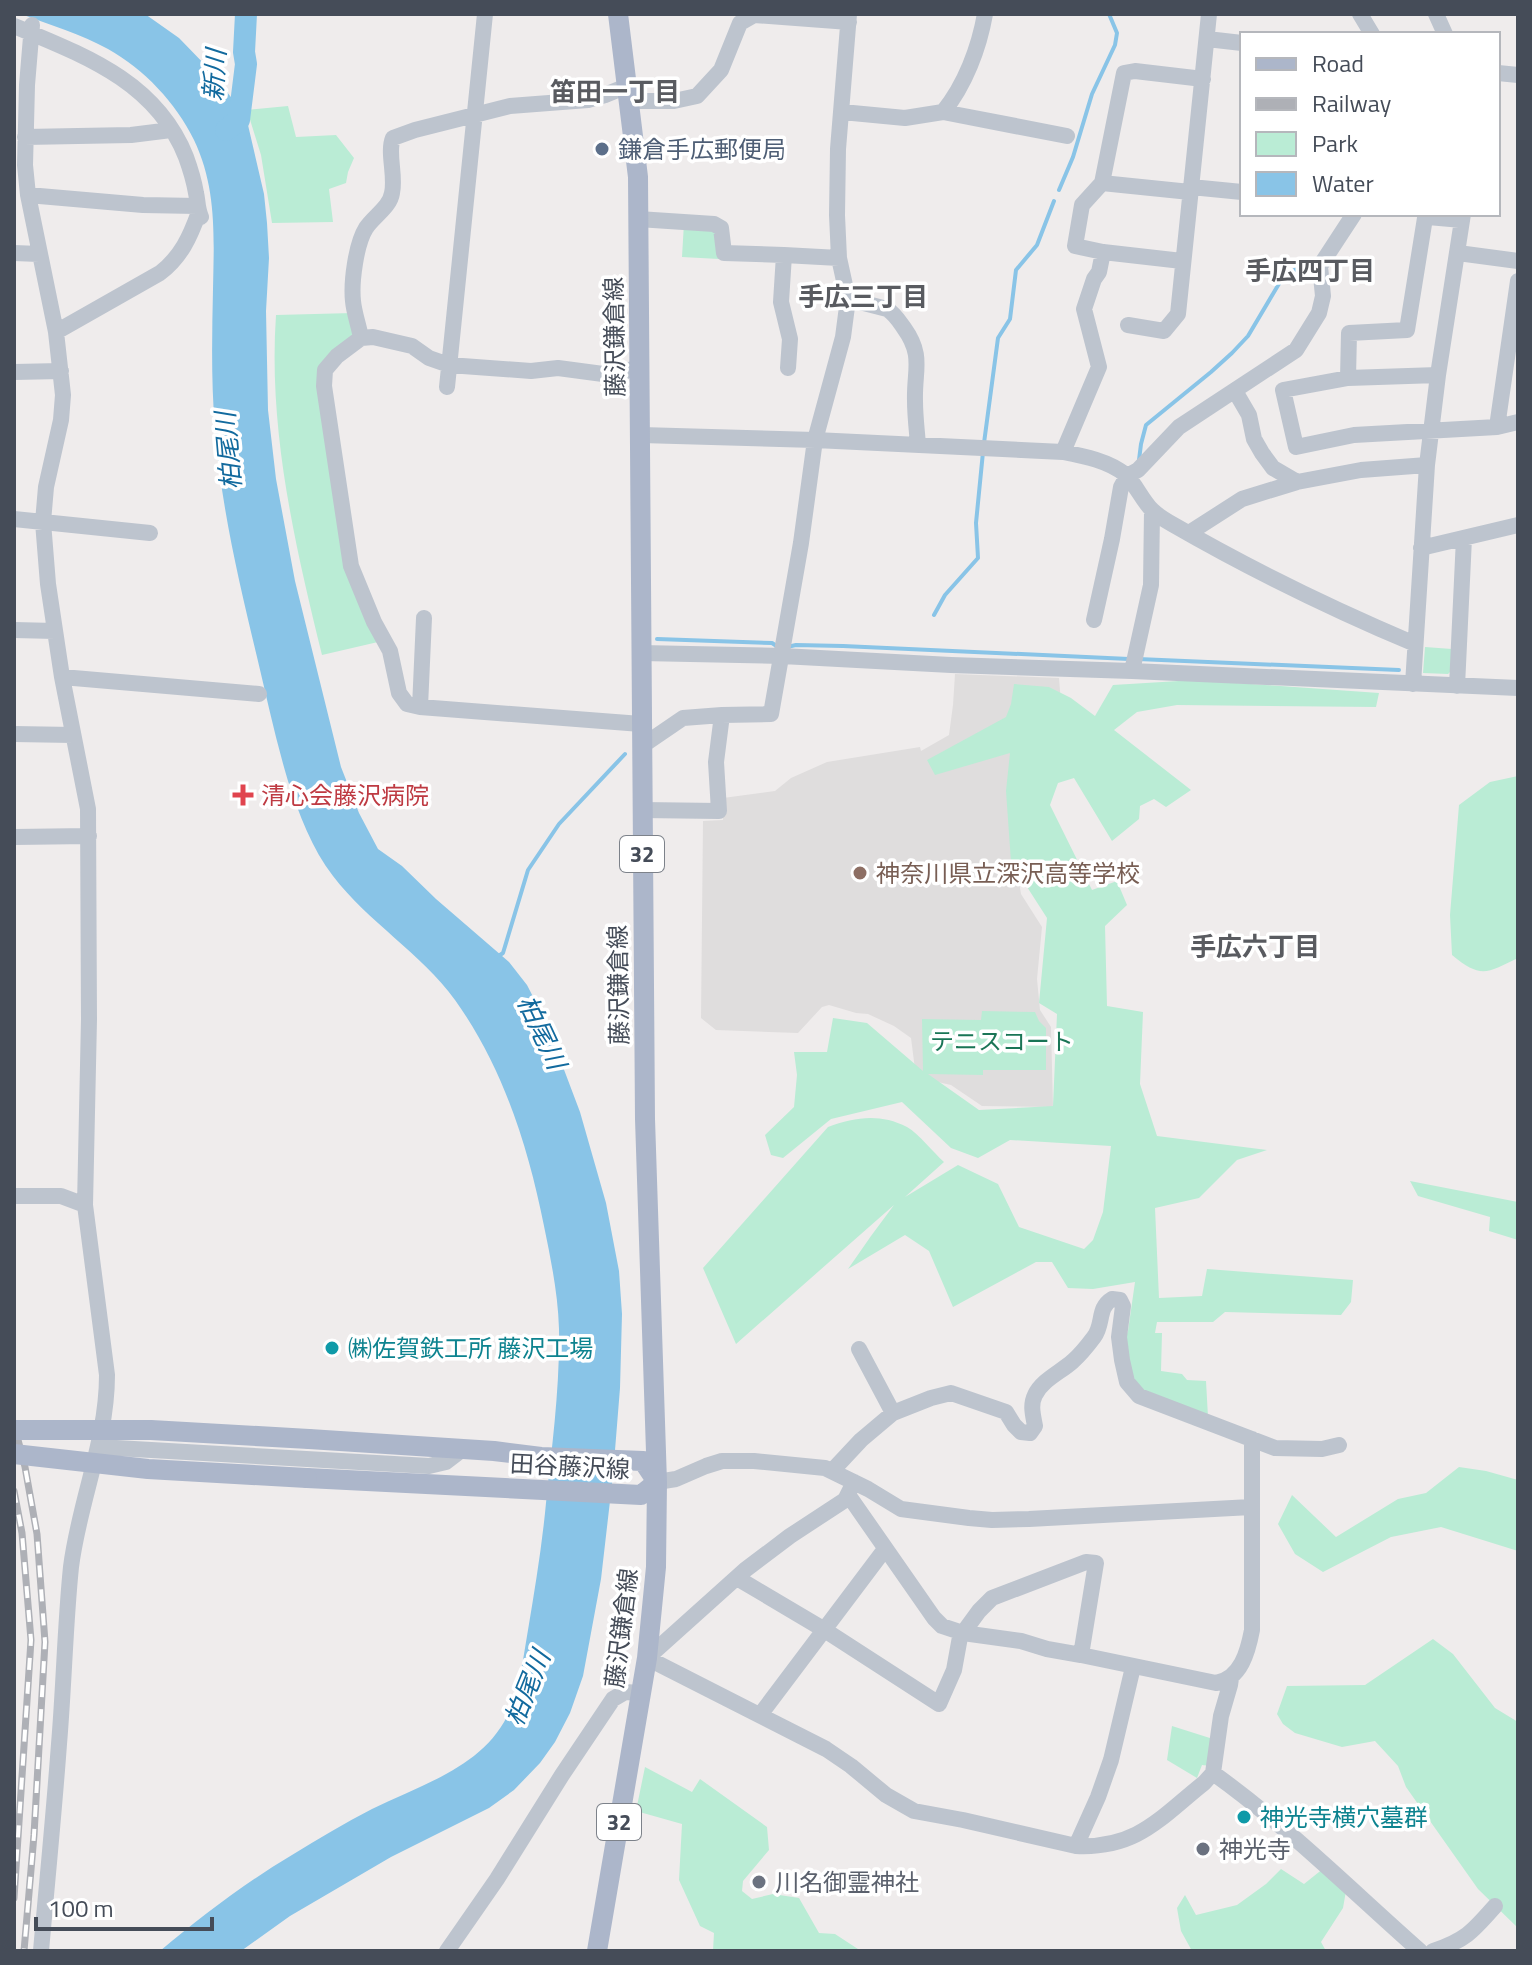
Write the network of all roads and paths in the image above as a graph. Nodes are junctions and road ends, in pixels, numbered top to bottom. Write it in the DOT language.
graph roads {
  1 [pos="485,14"];
  2 [pos="618,14"];
  3 [pos="985,14"];
  4 [pos="1209,14"];
  5 [pos="849,18"];
  6 [pos="14,26"];
  7 [pos="32,29"];
  8 [pos="1207,39"];
  9 [pos="1240,43"];
  10 [pos="1203,79"];
  11 [pos="21,84"];
  12 [pos="628,93"];
  13 [pos="842,112"];
  14 [pos="943,112"];
  15 [pos="474,115"];
  16 [pos="171,130"];
  17 [pos="1067,136"];
  18 [pos="25,137"];
  19 [pos="1102,183"];
  20 [pos="1190,189"];
  21 [pos="1240,192"];
  22 [pos="28,195"];
  23 [pos="199,211"];
  24 [pos="1353,216"];
  25 [pos="1462,217"];
  26 [pos="638,219"];
  27 [pos="1103,252"];
  28 [pos="14,253"];
  29 [pos="1458,253"];
  30 [pos="39,254"];
  31 [pos="784,255"];
  32 [pos="839,258"];
  33 [pos="1182,261"];
  34 [pos="1518,261"];
  35 [pos="1518,281"];
  36 [pos="848,299"];
  37 [pos="1128,325"];
  38 [pos="56,332"];
  39 [pos="361,338"];
  40 [pos="449,365"];
  41 [pos="640,367"];
  42 [pos="788,368"];
  43 [pos="61,371"];
  44 [pos="14,372"];
  45 [pos="1438,375"];
  46 [pos="1348,378"];
  47 [pos="447,387"];
  48 [pos="1235,391"];
  49 [pos="1518,422"];
  50 [pos="1497,427"];
  51 [pos="1431,432"];
  52 [pos="641,435"];
  53 [pos="815,440"];
  54 [pos="918,445"];
  55 [pos="1063,452"];
  56 [pos="1427,465"];
  57 [pos="1127,476"];
  58 [pos="1297,482"];
  59 [pos="1152,511"];
  60 [pos="14,519"];
  61 [pos="43,522"];
  62 [pos="1518,525"];
  63 [pos="150,533"];
  64 [pos="1189,533"];
  65 [pos="1464,538"];
  66 [pos="1421,548"];
  67 [pos="424,618"];
  68 [pos="1094,620"];
  69 [pos="14,630"];
  70 [pos="55,631"];
  71 [pos="1415,644"];
  72 [pos="641,653"];
  73 [pos="782,656"];
  74 [pos="1132,671"];
  75 [pos="62,677"];
  76 [pos="1413,684"];
  77 [pos="1457,686"];
  78 [pos="1518,688"];
  79 [pos="259,694"];
  80 [pos="420,707"];
  81 [pos="722,715"];
  82 [pos="641,724"];
  83 [pos="14,734"];
  84 [pos="73,735"];
  85 [pos="642,746"];
  86 [pos="642,810"];
  87 [pos="89,836"];
  88 [pos="14,837"];
  89 [pos="14,1196"];
  90 [pos="14,1205"];
  91 [pos="85,1205"];
  92 [pos="859,1349"];
  93 [pos="893,1413"];
  94 [pos="14,1430"];
  95 [pos="1252,1439"];
  96 [pos="1339,1445"];
  97 [pos="99,1447"];
  98 [pos="463,1449"];
  99 [pos="494,1451"];
  100 [pos="14,1454"];
  101 [pos="429,1466"];
  102 [pos="832,1471"];
  103 [pos="657,1482"];
  104 [pos="483,1488"];
  105 [pos="851,1489"];
  106 [pos="1251,1507"];
  107 [pos="885,1549"];
  108 [pos="737,1578"];
  109 [pos="823,1629"];
  110 [pos="963,1633"];
  111 [pos="1081,1655"];
  112 [pos="647,1658"];
  113 [pos="1133,1667"];
  114 [pos="1231,1678"];
  115 [pos="640,1693"];
  116 [pos="760,1715"];
  117 [pos="1213,1773"];
  118 [pos="1076,1846"];
  119 [pos="1495,1906"];
  120 [pos="451,1950"];
  121 [pos="41,1951"];
  122 [pos="597,1951"];
  123 [pos="1420,1951"];
  124 [pos="1433,1951"];
  1 -- 15 [label="street"];
  2 -- 12 [label="main road, 藤沢鎌倉線 / 32"];
  3 -- 14 [label="street"];
  4 -- 8 [label="street"];
  5 -- 12 [label="street"];
  5 -- 13 [label="street"];
  6 -- 7 [label="street"];
  7 -- 11 [label="street"];
  7 -- 16 [label="street"];
  8 -- 9 [label="street"];
  8 -- 10 [label="street"];
  10 -- 19 [label="street"];
  10 -- 20 [label="street"];
  11 -- 18 [label="street"];
  12 -- 15 [label="street"];
  12 -- 26 [label="main road, 藤沢鎌倉線 / 32"];
  13 -- 14 [label="street"];
  13 -- 32 [label="street"];
  14 -- 17 [label="street"];
  15 -- 39 [label="street"];
  15 -- 40 [label="street"];
  16 -- 18 [label="street"];
  16 -- 23 [label="street"];
  18 -- 22 [label="street"];
  19 -- 20 [label="street"];
  19 -- 27 [label="street"];
  20 -- 21 [label="street"];
  20 -- 33 [label="street"];
  22 -- 23 [label="street"];
  22 -- 30 [label="street"];
  23 -- 38 [label="street"];
  24 -- 48 [label="street"];
  25 -- 29 [label="street"];
  25 -- 46 [label="street"];
  26 -- 31 [label="street"];
  26 -- 41 [label="main road, 藤沢鎌倉線 / 32"];
  27 -- 33 [label="street"];
  27 -- 55 [label="street"];
  28 -- 30 [label="street"];
  29 -- 34 [label="street"];
  29 -- 45 [label="street"];
  30 -- 38 [label="street"];
  31 -- 32 [label="street"];
  31 -- 42 [label="street"];
  32 -- 36 [label="street"];
  33 -- 37 [label="street"];
  35 -- 50 [label="street"];
  36 -- 53 [label="street"];
  36 -- 54 [label="street"];
  38 -- 43 [label="street"];
  39 -- 40 [label="street"];
  39 -- 80 [label="street"];
  40 -- 41 [label="street"];
  40 -- 47 [label="street"];
  41 -- 52 [label="main road, 藤沢鎌倉線 / 32"];
  43 -- 44 [label="street"];
  43 -- 61 [label="street"];
  45 -- 46 [label="street"];
  45 -- 51 [label="street"];
  46 -- 51 [label="street"];
  48 -- 57 [label="street"];
  48 -- 58 [label="street"];
  49 -- 50 [label="street"];
  50 -- 51 [label="street"];
  51 -- 56 [label="street"];
  52 -- 53 [label="street"];
  52 -- 72 [label="main road, 藤沢鎌倉線 / 32"];
  53 -- 54 [label="street"];
  53 -- 73 [label="street"];
  54 -- 55 [label="street"];
  55 -- 57 [label="street"];
  56 -- 58 [label="street"];
  56 -- 66 [label="street"];
  57 -- 59 [label="street"];
  57 -- 68 [label="street"];
  58 -- 64 [label="street"];
  59 -- 64 [label="street"];
  59 -- 74 [label="street"];
  60 -- 61 [label="street"];
  61 -- 63 [label="street"];
  61 -- 70 [label="street"];
  62 -- 65 [label="street"];
  64 -- 71 [label="street"];
  65 -- 66 [label="street"];
  65 -- 77 [label="street"];
  66 -- 71 [label="street"];
  67 -- 80 [label="street"];
  69 -- 70 [label="street"];
  70 -- 75 [label="street"];
  71 -- 76 [label="street"];
  72 -- 73 [label="street"];
  72 -- 82 [label="main road, 藤沢鎌倉線 / 32"];
  73 -- 74 [label="street"];
  73 -- 81 [label="street"];
  74 -- 76 [label="street"];
  75 -- 79 [label="street"];
  75 -- 84 [label="street"];
  76 -- 77 [label="street"];
  77 -- 78 [label="street"];
  80 -- 82 [label="street"];
  81 -- 85 [label="street"];
  81 -- 86 [label="street"];
  82 -- 85 [label="main road, 藤沢鎌倉線 / 32"];
  83 -- 84 [label="street"];
  84 -- 87 [label="street"];
  85 -- 86 [label="main road, 藤沢鎌倉線 / 32"];
  86 -- 103 [label="main road, 藤沢鎌倉線 / 32"];
  87 -- 88 [label="street"];
  87 -- 91 [label="street"];
  89 -- 91 [label="street"];
  90 -- 91 [label="street"];
  91 -- 97 [label="street"];
  92 -- 93 [label="street"];
  93 -- 95 [label="street"];
  93 -- 102 [label="street"];
  94 -- 98 [label="main road, 田谷藤沢線, bridge"];
  95 -- 96 [label="street"];
  95 -- 106 [label="street"];
  97 -- 101 [label="street"];
  97 -- 121 [label="street"];
  98 -- 99 [label="main road, 田谷藤沢線"];
  98 -- 101 [label="street"];
  99 -- 103 [label="main road, 田谷藤沢線"];
  99 -- 104 [label="main road"];
  100 -- 104 [label="main road, 田谷藤沢線, bridge"];
  101 -- 104 [label="street"];
  102 -- 103 [label="street"];
  102 -- 105 [label="street"];
  103 -- 104 [label="main road, 田谷藤沢線"];
  103 -- 112 [label="main road, 藤沢鎌倉線 / 32"];
  105 -- 106 [label="street"];
  105 -- 107 [label="street"];
  105 -- 108 [label="street"];
  106 -- 114 [label="street"];
  107 -- 109 [label="street"];
  107 -- 110 [label="street"];
  108 -- 109 [label="street"];
  108 -- 112 [label="street"];
  109 -- 110 [label="street"];
  109 -- 116 [label="street"];
  110 -- 111 [label="street"];
  110 -- 111 [label="street"];
  111 -- 113 [label="street"];
  112 -- 115 [label="main road, 藤沢鎌倉線 / 32"];
  112 -- 116 [label="street"];
  113 -- 114 [label="street"];
  113 -- 118 [label="street"];
  114 -- 117 [label="street"];
  115 -- 120 [label="street"];
  115 -- 122 [label="main road, 藤沢鎌倉線 / 32"];
  116 -- 118 [label="street"];
  117 -- 118 [label="street"];
  117 -- 123 [label="street"];
  119 -- 124 [label="street"];
}
